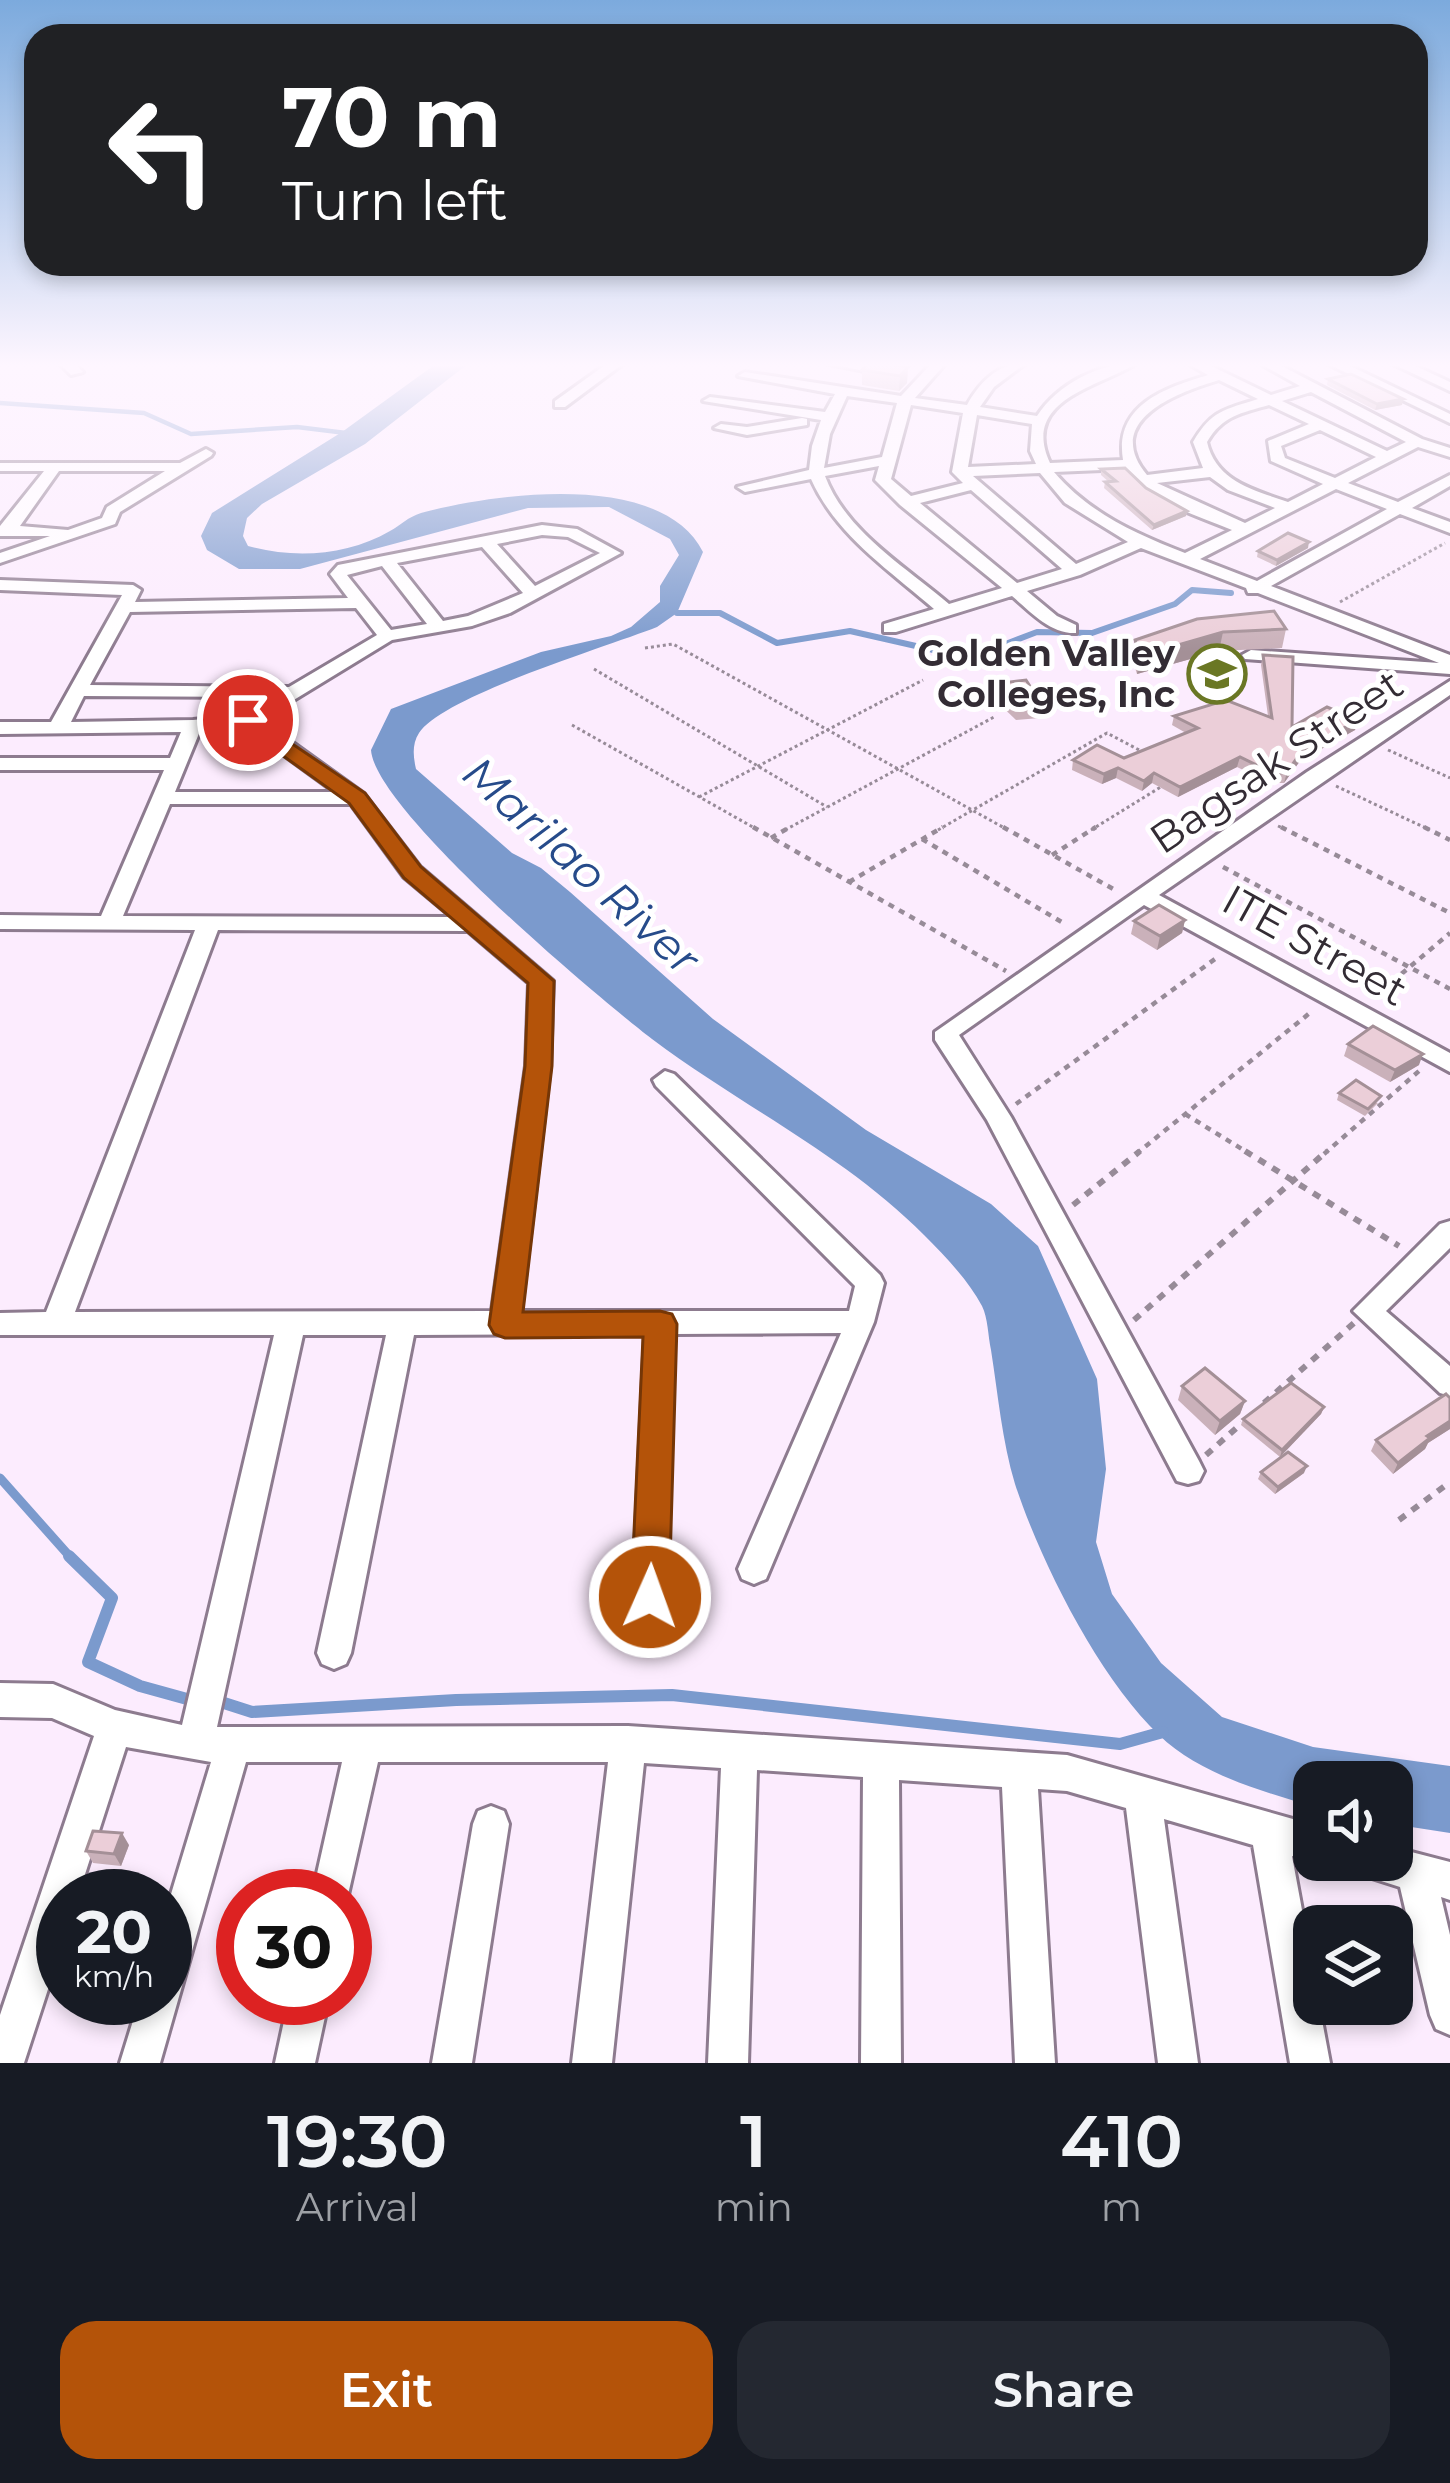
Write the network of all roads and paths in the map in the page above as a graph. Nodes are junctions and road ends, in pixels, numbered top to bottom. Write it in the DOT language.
graph roads {
  1 [pos="197,459"];
  2 [pos="819,459"];
  3 [pos="967,459"];
  4 [pos="1039,459"];
  5 [pos="1130,459"];
  6 [pos="1204,459"];
  7 [pos="1280,459"];
  8 [pos="1383,459"];
  9 [pos="889,460"];
  10 [pos="1130,464"];
  11 [pos="0,467"];
  12 [pos="55,467"];
  13 [pos="185,467"];
  14 [pos="1043,470"];
  15 [pos="1211,472"];
  16 [pos="816,474"];
  17 [pos="966,478"];
  18 [pos="1143,480"];
  19 [pos="1450,480"];
  20 [pos="1335,484"];
  21 [pos="745,487"];
  22 [pos="905,502"];
  23 [pos="1397,506"];
  24 [pos="1291,508"];
  25 [pos="1450,528"];
  26 [pos="1247,530"];
  27 [pos="4,531"];
  28 [pos="82,531"];
  29 [pos="484,539"];
  30 [pos="1450,541"];
  31 [pos="1141,542"];
  32 [pos="0,558"];
  33 [pos="386,560"];
  34 [pos="1185,560"];
  35 [pos="1074,571"];
  36 [pos="0,585"];
  37 [pos="1254,589"];
  38 [pos="1014,590"];
  39 [pos="535,595"];
  40 [pos="360,603"];
  41 [pos="124,607"];
  42 [pos="947,611"];
  43 [pos="1318,614"];
  44 [pos="439,628"];
  45 [pos="890,628"];
  46 [pos="1070,629"];
  47 [pos="387,636"];
  48 [pos="645,648"];
  49 [pos="1251,655"];
  50 [pos="1450,665"];
  51 [pos="594,669"];
  52 [pos="923,680"];
  53 [pos="1450,687"];
  54 [pos="78,690"];
  55 [pos="289,692"];
  56 [pos="994,717"];
  57 [pos="248,720"];
  58 [pos="572,725"];
  59 [pos="193,726"];
  60 [pos="58,727"];
  61 [pos="0,728"];
  62 [pos="826,730"];
  63 [pos="1366,741"];
  64 [pos="1145,753"];
  65 [pos="0,764"];
  66 [pos="177,764"];
  67 [pos="758,766"];
  68 [pos="897,770"];
  69 [pos="1313,776"];
  70 [pos="1450,778"];
  71 [pos="1164,785"];
  72 [pos="699,797"];
  73 [pos="162,798"];
  74 [pos="357,798"];
  75 [pos="827,808"];
  76 [pos="970,810"];
  77 [pos="1257,815"];
  78 [pos="771,838"];
  79 [pos="922,839"];
  80 [pos="1450,840"];
  81 [pos="1052,855"];
  82 [pos="1200,855"];
  83 [pos="849,882"];
  84 [pos="1139,898"];
  85 [pos="1450,913"];
  86 [pos="0,922"];
  87 [pos="109,923"];
  88 [pos="209,923"];
  89 [pos="470,923"];
  90 [pos="1450,933"];
  91 [pos="1085,936"];
  92 [pos="1234,945"];
  93 [pos="1409,968"];
  94 [pos="1022,980"];
  95 [pos="1450,989"];
  96 [pos="1330,997"];
  97 [pos="1356,1012"];
  98 [pos="1443,1060"];
  99 [pos="665,1080"];
  100 [pos="1185,1114"];
  101 [pos="998,1118"];
  102 [pos="1294,1181"];
  103 [pos="1052,1222"];
  104 [pos="1450,1231"];
  105 [pos="1419,1258"];
  106 [pos="1367,1311"];
  107 [pos="860,1322"];
  108 [pos="0,1324"];
  109 [pos="56,1324"];
  110 [pos="291,1324"];
  111 [pos="660,1324"];
  112 [pos="402,1325"];
  113 [pos="505,1325"];
  114 [pos="1116,1335"];
  115 [pos="1450,1384"];
  116 [pos="1187,1472"];
  117 [pos="1450,1482"];
  118 [pos="1399,1520"];
  119 [pos="754,1569"];
  120 [pos="650,1597"];
  121 [pos="334,1652"];
  122 [pos="3,1707"];
  123 [pos="115,1727"];
  124 [pos="364,1742"];
  125 [pos="628,1744"];
  126 [pos="195,1745"];
  127 [pos="233,1748"];
  128 [pos="740,1752"];
  129 [pos="881,1762"];
  130 [pos="1019,1771"];
  131 [pos="1143,1795"];
  132 [pos="491,1824"];
  133 [pos="1269,1832"];
  134 [pos="1293,1838"];
  135 [pos="337,1869"];
  136 [pos="1433,1878"];
  137 [pos="192,1887"];
  138 [pos="1450,2015"];
  139 [pos="152,2025"];
  140 [pos="303,2025"];
  141 [pos="4,2063"];
  142 [pos="140,2063"];
  143 [pos="295,2063"];
  144 [pos="452,2063"];
  145 [pos="592,2063"];
  146 [pos="728,2063"];
  147 [pos="881,2063"];
  148 [pos="1035,2063"];
  149 [pos="1178,2063"];
  150 [pos="1310,2063"];
  1 -- 13 [label="street"];
  2 -- 16 [label="street"];
  3 -- 17 [label="street"];
  4 -- 14 [label="street"];
  5 -- 10 [label="street"];
  6 -- 15 [label="street"];
  7 -- 20 [label="street"];
  8 -- 20 [label="street"];
  9 -- 16 [label="street"];
  9 -- 22 [label="street"];
  10 -- 14 [label="street"];
  10 -- 18 [label="street"];
  11 -- 12 [label="street"];
  12 -- 13 [label="street"];
  12 -- 27 [label="street"];
  13 -- 28 [label="street"];
  14 -- 17 [label="street"];
  14 -- 31 [label="street"];
  15 -- 18 [label="street"];
  15 -- 24 [label="street"];
  16 -- 21 [label="street"];
  16 -- 42 [label="street"];
  17 -- 22 [label="street"];
  17 -- 35 [label="street"];
  18 -- 26 [label="street"];
  19 -- 23 [label="street"];
  20 -- 23 [label="street"];
  20 -- 24 [label="street"];
  22 -- 38 [label="street"];
  23 -- 25 [label="street"];
  23 -- 37 [label="street"];
  24 -- 26 [label="street"];
  26 -- 34 [label="street"];
  27 -- 28 [label="street"];
  28 -- 32 [label="street"];
  29 -- 33 [label="street"];
  29 -- 39 [label="street"];
  29 -- 39 [label="street"];
  30 -- 43 [label="path"];
  31 -- 34 [label="street"];
  31 -- 35 [label="street"];
  33 -- 40 [label="street"];
  33 -- 44 [label="street"];
  34 -- 37 [label="street"];
  35 -- 38 [label="street"];
  36 -- 41 [label="street"];
  37 -- 43 [label="street"];
  38 -- 42 [label="street"];
  38 -- 46 [label="street"];
  39 -- 44 [label="street"];
  40 -- 41 [label="street"];
  40 -- 47 [label="street"];
  41 -- 54 [label="street"];
  42 -- 45 [label="street"];
  43 -- 50 [label="street"];
  44 -- 47 [label="street"];
  47 -- 55 [label="street"];
  48 -- 62 [label="path"];
  49 -- 50 [label="street"];
  51 -- 67 [label="path"];
  52 -- 62 [label="path"];
  53 -- 63 [label="street, Bagsak Street"];
  54 -- 55 [label="street"];
  54 -- 60 [label="street"];
  55 -- 57 [label="street"];
  56 -- 68 [label="path"];
  57 -- 59 [label="street"];
  57 -- 74 [label="street"];
  58 -- 72 [label="path"];
  59 -- 60 [label="street"];
  59 -- 66 [label="street"];
  60 -- 61 [label="street"];
  62 -- 67 [label="path"];
  62 -- 68 [label="path"];
  63 -- 69 [label="street, Bagsak Street"];
  63 -- 70 [label="path"];
  64 -- 76 [label="path"];
  65 -- 66 [label="street"];
  66 -- 73 [label="street"];
  67 -- 72 [label="path"];
  67 -- 75 [label="path"];
  68 -- 75 [label="path"];
  68 -- 76 [label="path"];
  69 -- 77 [label="street, Bagsak Street"];
  69 -- 80 [label="path"];
  71 -- 81 [label="path"];
  72 -- 78 [label="path"];
  73 -- 74 [label="street"];
  73 -- 87 [label="street"];
  74 -- 89 [label="street"];
  75 -- 78 [label="path"];
  76 -- 79 [label="path"];
  76 -- 81 [label="path"];
  77 -- 82 [label="street, Bagsak Street"];
  77 -- 85 [label="path"];
  78 -- 83 [label="path"];
  79 -- 83 [label="path"];
  79 -- 91 [label="path"];
  81 -- 84 [label="path"];
  82 -- 84 [label="street, Bagsak Street"];
  82 -- 93 [label="path"];
  83 -- 94 [label="path"];
  84 -- 91 [label="street, Bagsak Street"];
  84 -- 92 [label="street, ITE Street"];
  86 -- 87 [label="street"];
  87 -- 88 [label="street"];
  88 -- 89 [label="street"];
  88 -- 109 [label="street"];
  89 -- 113 [label="street"];
  90 -- 93 [label="path"];
  91 -- 94 [label="street, Bagsak Street"];
  92 -- 96 [label="street, ITE Street"];
  92 -- 101 [label="path"];
  93 -- 95 [label="path"];
  93 -- 97 [label="path"];
  94 -- 101 [label="street, Bagsak Street"];
  96 -- 97 [label="street, ITE Street"];
  96 -- 100 [label="path"];
  97 -- 98 [label="street, ITE Street"];
  98 -- 102 [label="path"];
  99 -- 107 [label="street"];
  100 -- 102 [label="path"];
  100 -- 103 [label="path"];
  101 -- 103 [label="street"];
  102 -- 105 [label="path"];
  102 -- 114 [label="path"];
  103 -- 114 [label="street"];
  104 -- 105 [label="street"];
  105 -- 106 [label="street"];
  106 -- 115 [label="street"];
  106 -- 116 [label="path"];
  107 -- 111 [label="street"];
  107 -- 119 [label="street"];
  108 -- 109 [label="street"];
  109 -- 110 [label="street"];
  110 -- 112 [label="street"];
  110 -- 126 [label="street"];
  111 -- 113 [label="street"];
  111 -- 120 [label="street"];
  112 -- 113 [label="street"];
  112 -- 121 [label="street"];
  114 -- 116 [label="street"];
  117 -- 118 [label="path"];
  122 -- 123 [label="street"];
  123 -- 126 [label="street"];
  123 -- 141 [label="street"];
  124 -- 125 [label="street"];
  124 -- 127 [label="street"];
  124 -- 135 [label="street"];
  125 -- 128 [label="street"];
  125 -- 145 [label="street"];
  126 -- 127 [label="street"];
  127 -- 137 [label="street"];
  128 -- 129 [label="street"];
  128 -- 146 [label="street"];
  129 -- 130 [label="street"];
  129 -- 147 [label="street"];
  130 -- 131 [label="street"];
  130 -- 148 [label="street"];
  131 -- 133 [label="street"];
  131 -- 149 [label="street"];
  132 -- 144 [label="street"];
  133 -- 134 [label="street"];
  133 -- 150 [label="street"];
  136 -- 138 [label="street"];
  139 -- 142 [label="street"];
  140 -- 143 [label="street"];
}
